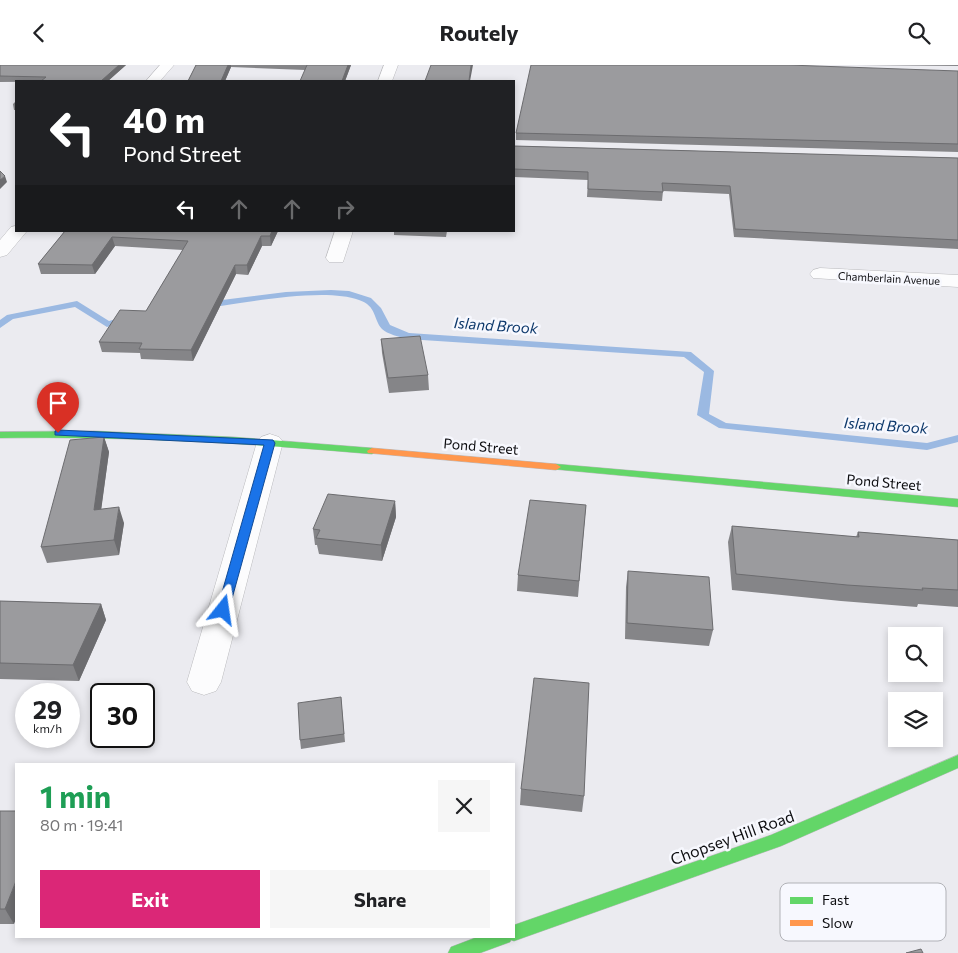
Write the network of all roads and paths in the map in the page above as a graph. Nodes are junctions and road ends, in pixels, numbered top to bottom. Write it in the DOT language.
graph roads {
  1 [pos="167,65"];
  2 [pos="391,65"];
  3 [pos="154,80"];
  4 [pos="386,80"];
  5 [pos="17,232"];
  6 [pos="344,232"];
  7 [pos="0,251"];
  8 [pos="336,257"];
  9 [pos="820,274"];
  10 [pos="958,281"];
  11 [pos="0,435"];
  12 [pos="270,443"];
  13 [pos="958,503"];
  14 [pos="204,682"];
  15 [pos="958,761"];
  16 [pos="515,933"];
  17 [pos="498,938"];
  18 [pos="457,953"];
  1 -- 3 [label="street"];
  2 -- 4 [label="street"];
  5 -- 7 [label="street"];
  6 -- 8 [label="street"];
  9 -- 10 [label="street, Chamberlain Avenue"];
  11 -- 12 [label="street, Pond Street"];
  12 -- 13 [label="street, Pond Street"];
  12 -- 14 [label="street"];
  15 -- 16 [label="street, Chopsey Hill Road"];
  17 -- 18 [label="street"];
}
